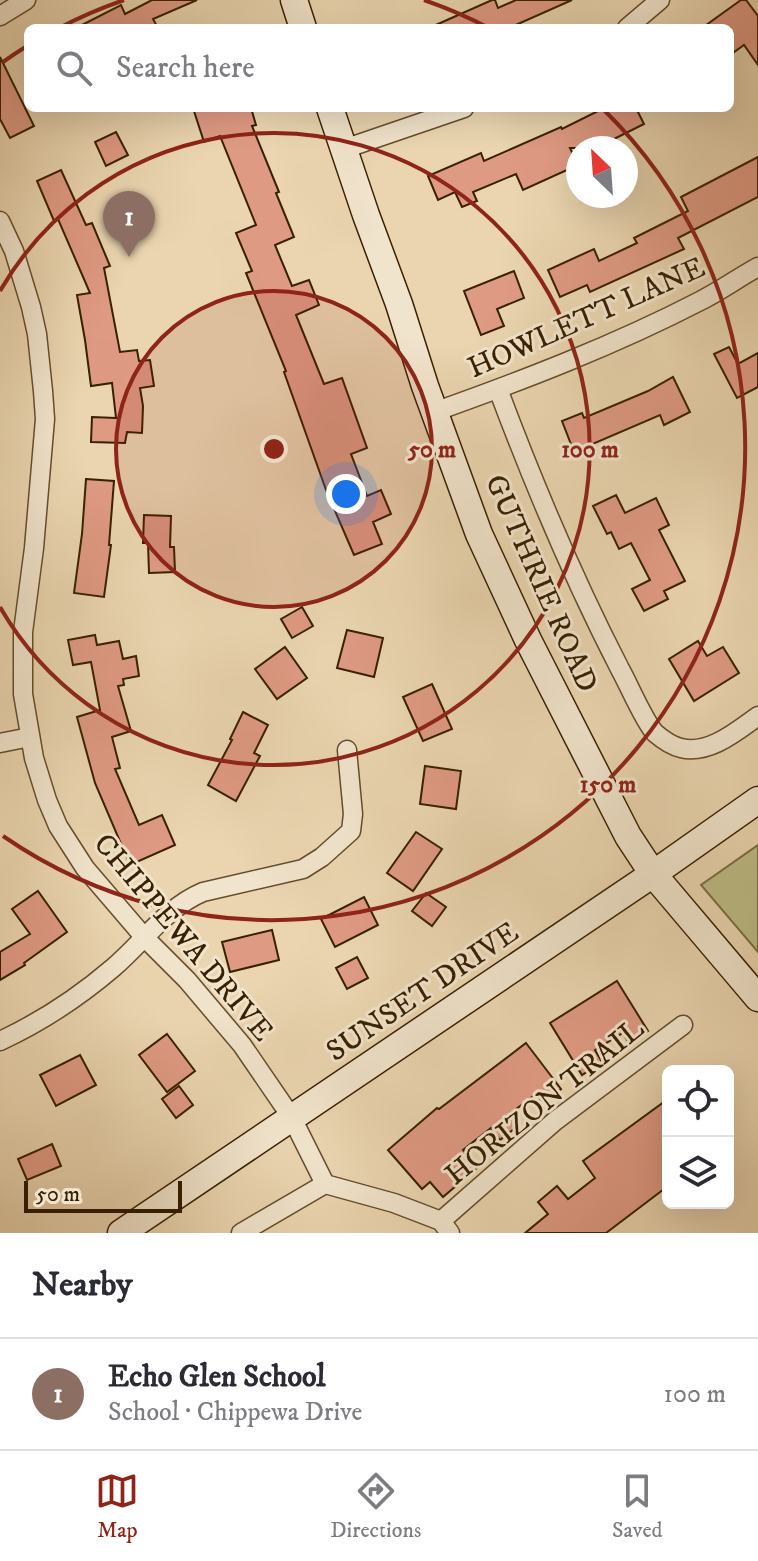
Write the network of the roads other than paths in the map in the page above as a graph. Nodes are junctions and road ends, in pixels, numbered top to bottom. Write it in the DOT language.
graph roads {
  1 [pos="26,0"];
  2 [pos="294,0"];
  3 [pos="660,0"];
  4 [pos="0,16"];
  5 [pos="302,24"];
  6 [pos="632,24"];
  7 [pos="331,112"];
  8 [pos="452,112"];
  9 [pos="344,149"];
  10 [pos="0,221"];
  11 [pos="758,267"];
  12 [pos="498,389"];
  13 [pos="434,412"];
  14 [pos="758,716"];
  15 [pos="30,737"];
  16 [pos="0,743"];
  17 [pos="347,750"];
  18 [pos="758,800"];
  19 [pos="653,874"];
  20 [pos="145,938"];
  21 [pos="758,998"];
  22 [pos="683,1025"];
  23 [pos="0,1041"];
  24 [pos="292,1118"];
  25 [pos="325,1184"];
  26 [pos="446,1227"];
  27 [pos="121,1233"];
  28 [pos="241,1233"];
  1 -- 4 [label="street"];
  2 -- 5 [label="street"];
  3 -- 6 [label="street"];
  7 -- 9 [label="street, GUTHRIE ROAD"];
  8 -- 9 [label="street"];
  9 -- 13 [label="street, GUTHRIE ROAD"];
  10 -- 15 [label="street, CHIPPEWA DRIVE"];
  11 -- 12 [label="street, HOWLETT LANE"];
  12 -- 13 [label="street, HOWLETT LANE"];
  12 -- 14 [label="street"];
  13 -- 19 [label="street, GUTHRIE ROAD"];
  15 -- 16 [label="street"];
  15 -- 20 [label="street, CHIPPEWA DRIVE"];
  17 -- 20 [label="street"];
  18 -- 19 [label="street, SUNSET DRIVE"];
  19 -- 21 [label="street, GUTHRIE ROAD"];
  19 -- 24 [label="street, SUNSET DRIVE"];
  20 -- 23 [label="street"];
  20 -- 24 [label="street, CHIPPEWA DRIVE"];
  22 -- 26 [label="street, HORIZON TRAIL"];
  24 -- 25 [label="street"];
  24 -- 27 [label="street, SUNSET DRIVE"];
  25 -- 26 [label="street, HORIZON TRAIL"];
  25 -- 28 [label="street"];
}
